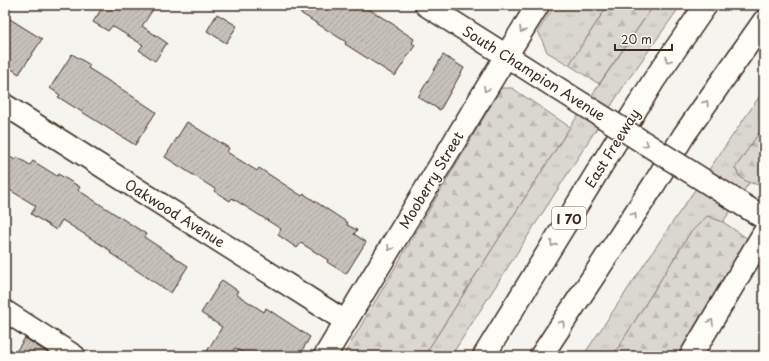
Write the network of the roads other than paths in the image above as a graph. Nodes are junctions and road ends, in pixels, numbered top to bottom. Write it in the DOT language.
graph roads {
  1 [pos="426,5"];
  2 [pos="538,5"];
  3 [pos="706,5"];
  4 [pos="764,21"];
  5 [pos="506,56"];
  6 [pos="5,105"];
  7 [pos="764,218"];
  8 [pos="764,233"];
  9 [pos="5,311"];
  10 [pos="345,321"];
  11 [pos="75,356"];
  12 [pos="325,356"];
  13 [pos="484,356"];
  14 [pos="541,356"];
  15 [pos="691,356"];
  1 -- 5 [label="main road, South Champion Avenue"];
  2 -- 5 [label="main road, Mooberry Street, one-way"];
  3 -- 13 [label="main road, East Freeway / I 70, one-way"];
  14 -- 4 [label="main road, one-way"];
  5 -- 7 [label="main road, South Champion Avenue, one-way, bridge"];
  5 -- 10 [label="main road, Mooberry Street, one-way"];
  6 -- 10 [label="street, Oakwood Avenue"];
  15 -- 8 [label="main road, one-way"];
  9 -- 11 [label="street"];
  10 -- 12 [label="main road, Mooberry Street"];
}
